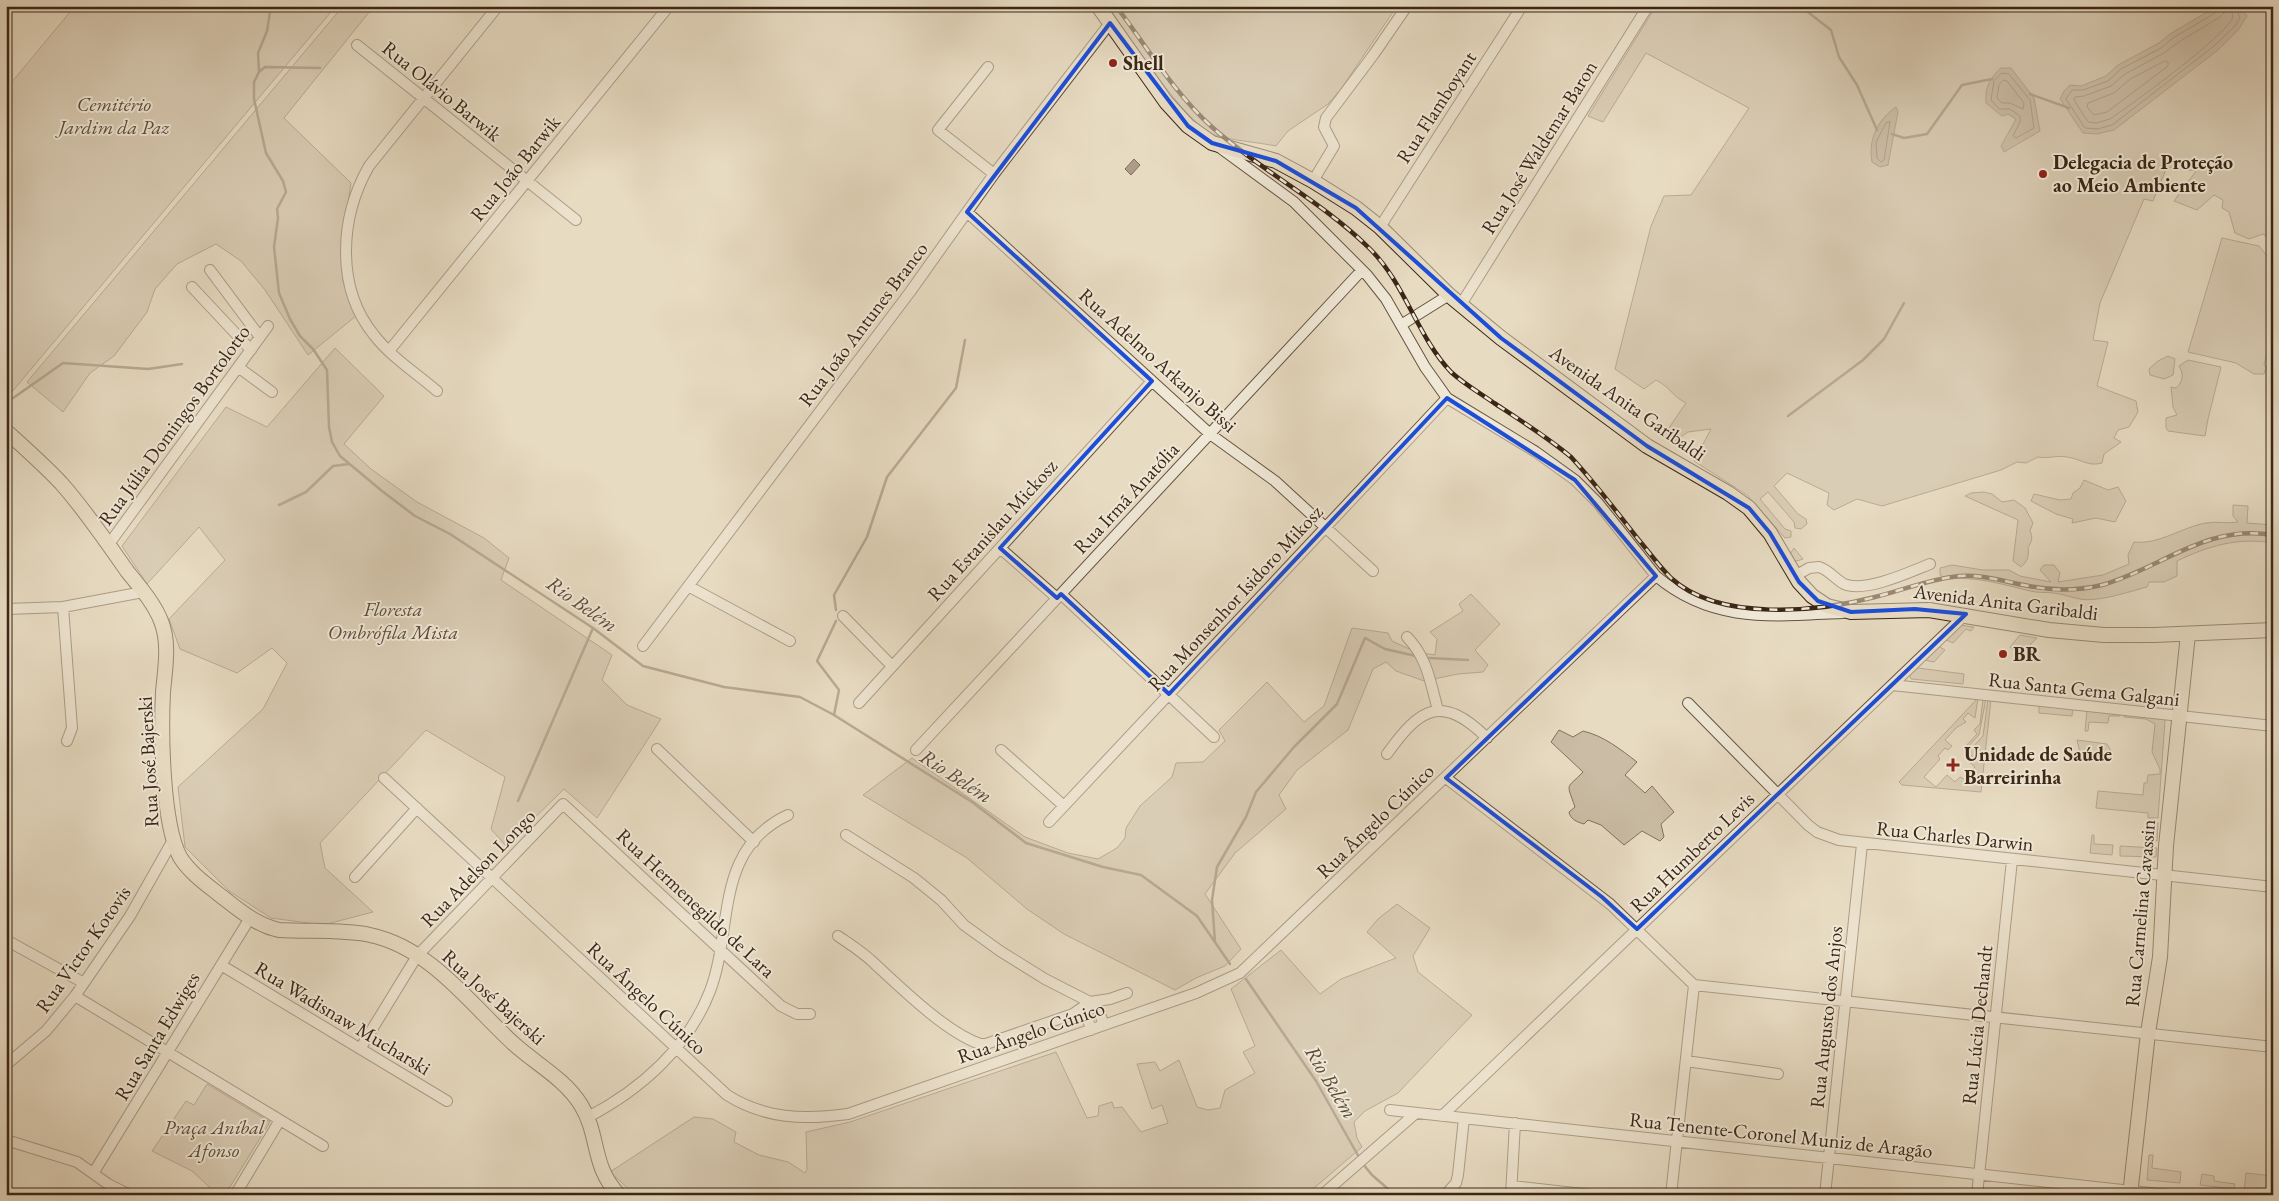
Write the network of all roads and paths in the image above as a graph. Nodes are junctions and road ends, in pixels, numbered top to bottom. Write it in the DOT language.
graph roads {
  1 [pos="498,6"];
  2 [pos="669,6"];
  3 [pos="1098,6"];
  4 [pos="1407,6"];
  5 [pos="1522,6"];
  6 [pos="1648,6"];
  7 [pos="1110,23"];
  8 [pos="357,45"];
  9 [pos="988,67"];
  10 [pos="423,98"];
  11 [pos="1212,143"];
  12 [pos="994,174"];
  13 [pos="527,181"];
  14 [pos="1313,181"];
  15 [pos="967,212"];
  16 [pos="576,220"];
  17 [pos="1380,227"];
  18 [pos="210,270"];
  19 [pos="1362,270"];
  20 [pos="192,287"];
  21 [pos="1449,295"];
  22 [pos="1460,306"];
  23 [pos="1401,325"];
  24 [pos="268,326"];
  25 [pos="260,338"];
  26 [pos="251,350"];
  27 [pos="389,351"];
  28 [pos="238,368"];
  29 [pos="1152,381"];
  30 [pos="437,391"];
  31 [pos="272,392"];
  32 [pos="1447,398"];
  33 [pos="6,431"];
  34 [pos="1210,434"];
  35 [pos="1325,527"];
  36 [pos="108,544"];
  37 [pos="1000,548"];
  38 [pos="1930,564"];
  39 [pos="1373,571"];
  40 [pos="1656,576"];
  41 [pos="1795,576"];
  42 [pos="688,586"];
  43 [pos="143,592"];
  44 [pos="1059,596"];
  45 [pos="63,607"];
  46 [pos="6,608"];
  47 [pos="1851,612"];
  48 [pos="1966,614"];
  49 [pos="843,616"];
  50 [pos="2273,630"];
  51 [pos="2188,634"];
  52 [pos="1407,637"];
  53 [pos="790,641"];
  54 [pos="643,646"];
  55 [pos="892,666"];
  56 [pos="1892,685"];
  57 [pos="1169,694"];
  58 [pos="859,703"];
  59 [pos="1688,703"];
  60 [pos="1438,710"];
  61 [pos="2179,716"];
  62 [pos="2273,726"];
  63 [pos="1214,737"];
  64 [pos="1487,738"];
  65 [pos="67,741"];
  66 [pos="657,749"];
  67 [pos="916,750"];
  68 [pos="1001,750"];
  69 [pos="1387,754"];
  70 [pos="384,778"];
  71 [pos="1446,778"];
  72 [pos="1777,795"];
  73 [pos="564,804"];
  74 [pos="1064,806"];
  75 [pos="417,808"];
  76 [pos="788,814"];
  77 [pos="1049,822"];
  78 [pos="846,835"];
  79 [pos="173,840"];
  80 [pos="754,842"];
  81 [pos="1862,844"];
  82 [pos="2012,860"];
  83 [pos="2165,876"];
  84 [pos="355,877"];
  85 [pos="492,878"];
  86 [pos="2273,887"];
  87 [pos="250,918"];
  88 [pos="1637,929"];
  89 [pos="838,936"];
  90 [pos="6,940"];
  91 [pos="721,950"];
  92 [pos="417,956"];
  93 [pos="221,965"];
  94 [pos="84,983"];
  95 [pos="1694,985"];
  96 [pos="1127,993"];
  97 [pos="75,996"];
  98 [pos="1845,1001"];
  99 [pos="1090,1002"];
  100 [pos="810,1014"];
  101 [pos="1995,1017"];
  102 [pos="1104,1025"];
  103 [pos="1091,1030"];
  104 [pos="2148,1033"];
  105 [pos="2273,1046"];
  106 [pos="676,1048"];
  107 [pos="360,1049"];
  108 [pos="168,1052"];
  109 [pos="1686,1061"];
  110 [pos="6,1065"];
  111 [pos="1778,1074"];
  112 [pos="447,1101"];
  113 [pos="1390,1110"];
  114 [pos="1416,1113"];
  115 [pos="1442,1116"];
  116 [pos="588,1117"];
  117 [pos="1464,1118"];
  118 [pos="280,1120"];
  119 [pos="1515,1124"];
  120 [pos="6,1140"];
  121 [pos="1677,1141"];
  122 [pos="323,1146"];
  123 [pos="1829,1158"];
  124 [pos="94,1172"];
  125 [pos="1979,1174"];
  126 [pos="114,1191"];
  127 [pos="1512,1191"];
  128 [pos="1447,1193"];
  129 [pos="2130,1193"];
  130 [pos="130,1195"];
  131 [pos="235,1195"];
  132 [pos="619,1195"];
  133 [pos="1322,1195"];
  134 [pos="1592,1195"];
  135 [pos="1671,1195"];
  136 [pos="1825,1195"];
  137 [pos="1977,1195"];
  138 [pos="2168,1195"];
  1 -- 10 [label="street"];
  2 -- 13 [label="street, Rua João Barwik"];
  3 -- 7 [label="main road, Avenida Anita Garibaldi"];
  4 -- 14 [label="street"];
  5 -- 17 [label="street, Rua Flamboyant"];
  6 -- 22 [label="street, Rua José Waldemar Baron"];
  7 -- 11 [label="main road, Avenida Anita Garibaldi"];
  7 -- 12 [label="street, Rua João Antunes Branco"];
  8 -- 10 [label="street, Rua Olávio Barwik"];
  9 -- 12 [label="street"];
  10 -- 13 [label="street, Rua Olávio Barwik"];
  10 -- 27 [label="street"];
  11 -- 14 [label="main road, Avenida Anita Garibaldi"];
  11 -- 19 [label="street"];
  12 -- 15 [label="street, Rua João Antunes Branco"];
  13 -- 16 [label="street, Rua Olávio Barwik"];
  13 -- 27 [label="street, Rua João Barwik"];
  14 -- 17 [label="main road, Avenida Anita Garibaldi"];
  15 -- 29 [label="street, Rua Adelmo Arkanjo Bissi"];
  15 -- 42 [label="street, Rua João Antunes Branco"];
  17 -- 21 [label="main road, Avenida Anita Garibaldi"];
  18 -- 25 [label="street"];
  19 -- 23 [label="street"];
  19 -- 34 [label="street, Rua Irmã Anatólia"];
  20 -- 26 [label="street"];
  21 -- 22 [label="main road, Avenida Anita Garibaldi"];
  21 -- 23 [label="street"];
  22 -- 41 [label="main road, Avenida Anita Garibaldi"];
  23 -- 32 [label="street"];
  24 -- 25 [label="street, Rua Júlia Domingos Bortolotto"];
  25 -- 26 [label="street, Rua Júlia Domingos Bortolotto"];
  26 -- 28 [label="street, Rua Júlia Domingos Bortolotto"];
  27 -- 30 [label="street"];
  28 -- 31 [label="street"];
  28 -- 36 [label="street, Rua Júlia Domingos Bortolotto"];
  29 -- 34 [label="street, Rua Adelmo Arkanjo Bissi"];
  29 -- 37 [label="street, Rua Estanislau Mickosz"];
  32 -- 35 [label="street, Rua Monsenhor Isidoro Mikosz"];
  32 -- 40 [label="street"];
  33 -- 36 [label="main road, Rua José Bajerski"];
  34 -- 35 [label="street, Rua Adelmo Arkanjo Bissi"];
  34 -- 44 [label="street, Rua Irmã Anatólia"];
  35 -- 39 [label="street, Rua Adelmo Arkanjo Bissi"];
  35 -- 57 [label="street, Rua Monsenhor Isidoro Mikosz"];
  36 -- 43 [label="main road, Rua José Bajerski"];
  37 -- 44 [label="street"];
  37 -- 55 [label="street, Rua Estanislau Mickosz"];
  38 -- 41 [label="street"];
  40 -- 47 [label="street"];
  40 -- 64 [label="street, Rua Ângelo Cúnico"];
  41 -- 47 [label="main road, Avenida Anita Garibaldi"];
  42 -- 53 [label="street"];
  42 -- 54 [label="street, Rua João Antunes Branco"];
  43 -- 45 [label="street"];
  43 -- 79 [label="main road, Rua José Bajerski"];
  44 -- 57 [label="street"];
  44 -- 67 [label="street, Rua Irmã Anatólia"];
  45 -- 46 [label="street"];
  45 -- 65 [label="street"];
  47 -- 48 [label="main road, Avenida Anita Garibaldi"];
  48 -- 51 [label="main road, Avenida Anita Garibaldi"];
  48 -- 56 [label="street, Rua Humberto Levis"];
  49 -- 55 [label="street"];
  50 -- 51 [label="main road, Avenida Anita Garibaldi"];
  51 -- 61 [label="main road, Rua Carmelina Cavassin"];
  52 -- 60 [label="street"];
  55 -- 58 [label="street, Rua Estanislau Mickosz"];
  56 -- 61 [label="street, Rua Santa Gema Galgani"];
  56 -- 72 [label="street, Rua Humberto Levis"];
  57 -- 63 [label="street"];
  57 -- 74 [label="street, Rua Monsenhor Isidoro Mikosz"];
  59 -- 72 [label="street, Rua Charles Darwin"];
  60 -- 64 [label="street"];
  60 -- 69 [label="street"];
  61 -- 62 [label="street, Rua Santa Gema Galgani"];
  61 -- 83 [label="main road, Rua Carmelina Cavassin"];
  64 -- 71 [label="street, Rua Ângelo Cúnico"];
  66 -- 80 [label="street"];
  68 -- 74 [label="street"];
  70 -- 75 [label="street, Rua Ângelo Cúnico"];
  71 -- 88 [label="street"];
  71 -- 102 [label="street, Rua Ângelo Cúnico"];
  72 -- 81 [label="street, Rua Charles Darwin"];
  72 -- 88 [label="street, Rua Humberto Levis"];
  73 -- 85 [label="street, Rua Adelson Longo"];
  73 -- 91 [label="street, Rua Hermenegildo de Lara"];
  74 -- 77 [label="street, Rua Monsenhor Isidoro Mikosz"];
  75 -- 84 [label="street"];
  75 -- 85 [label="street, Rua Ângelo Cúnico"];
  76 -- 80 [label="street"];
  78 -- 99 [label="street"];
  79 -- 87 [label="main road, Rua José Bajerski"];
  79 -- 94 [label="street, Rua Victor Kotovis"];
  80 -- 91 [label="street"];
  81 -- 82 [label="street, Rua Charles Darwin"];
  81 -- 98 [label="street, Rua Augusto dos Anjos"];
  82 -- 83 [label="street, Rua Charles Darwin"];
  82 -- 101 [label="street, Rua Lúcia Dechandt"];
  83 -- 86 [label="street, Rua Charles Darwin"];
  83 -- 104 [label="main road, Rua Carmelina Cavassin"];
  85 -- 92 [label="street, Rua Adelson Longo"];
  85 -- 106 [label="street, Rua Ângelo Cúnico"];
  87 -- 92 [label="main road, Rua José Bajerski"];
  87 -- 93 [label="street, Rua Santa Edwiges"];
  88 -- 95 [label="street"];
  88 -- 115 [label="street, Rua Humberto Levis"];
  89 -- 99 [label="street"];
  90 -- 94 [label="street"];
  91 -- 100 [label="street, Rua Hermenegildo de Lara"];
  91 -- 106 [label="street"];
  92 -- 107 [label="street, Rua Adelson Longo"];
  92 -- 116 [label="main road, Rua José Bajerski"];
  93 -- 107 [label="street, Rua Wadisnaw Mucharski"];
  93 -- 108 [label="street, Rua Santa Edwiges"];
  94 -- 97 [label="street, Rua Victor Kotovis"];
  95 -- 98 [label="street"];
  95 -- 109 [label="street"];
  96 -- 99 [label="street"];
  97 -- 108 [label="street"];
  97 -- 110 [label="street, Rua Victor Kotovis"];
  98 -- 101 [label="street"];
  98 -- 123 [label="street, Rua Augusto dos Anjos"];
  99 -- 102 [label="street"];
  99 -- 103 [label="street"];
  101 -- 104 [label="street"];
  101 -- 125 [label="street, Rua Lúcia Dechandt"];
  102 -- 103 [label="street, Rua Ângelo Cúnico"];
  103 -- 106 [label="street, Rua Ângelo Cúnico"];
  104 -- 105 [label="street"];
  104 -- 129 [label="main road, Rua Carmelina Cavassin"];
  106 -- 116 [label="street"];
  107 -- 112 [label="street, Rua Wadisnaw Mucharski"];
  108 -- 118 [label="street"];
  108 -- 124 [label="street, Rua Santa Edwiges"];
  109 -- 111 [label="street"];
  109 -- 121 [label="street"];
  113 -- 114 [label="street, Rua Tenente-Coronel Muniz de Aragão"];
  114 -- 115 [label="street, Rua Tenente-Coronel Muniz de Aragão"];
  114 -- 133 [label="street"];
  115 -- 117 [label="street, Rua Tenente-Coronel Muniz de Aragão"];
  116 -- 132 [label="main road, Rua José Bajerski"];
  117 -- 119 [label="street, Rua Tenente-Coronel Muniz de Aragão"];
  117 -- 128 [label="street"];
  118 -- 122 [label="street"];
  118 -- 131 [label="street"];
  119 -- 121 [label="street, Rua Tenente-Coronel Muniz de Aragão"];
  119 -- 127 [label="street"];
  120 -- 124 [label="street"];
  121 -- 123 [label="street, Rua Tenente-Coronel Muniz de Aragão"];
  121 -- 135 [label="street"];
  123 -- 125 [label="street, Rua Tenente-Coronel Muniz de Aragão"];
  123 -- 136 [label="street, Rua Augusto dos Anjos"];
  124 -- 126 [label="street"];
  125 -- 129 [label="street, Rua Tenente-Coronel Muniz de Aragão"];
  125 -- 137 [label="street, Rua Lúcia Dechandt"];
  126 -- 130 [label="street"];
  127 -- 134 [label="street"];
  129 -- 138 [label="street, Rua Tenente-Coronel Muniz de Aragão"];
}
